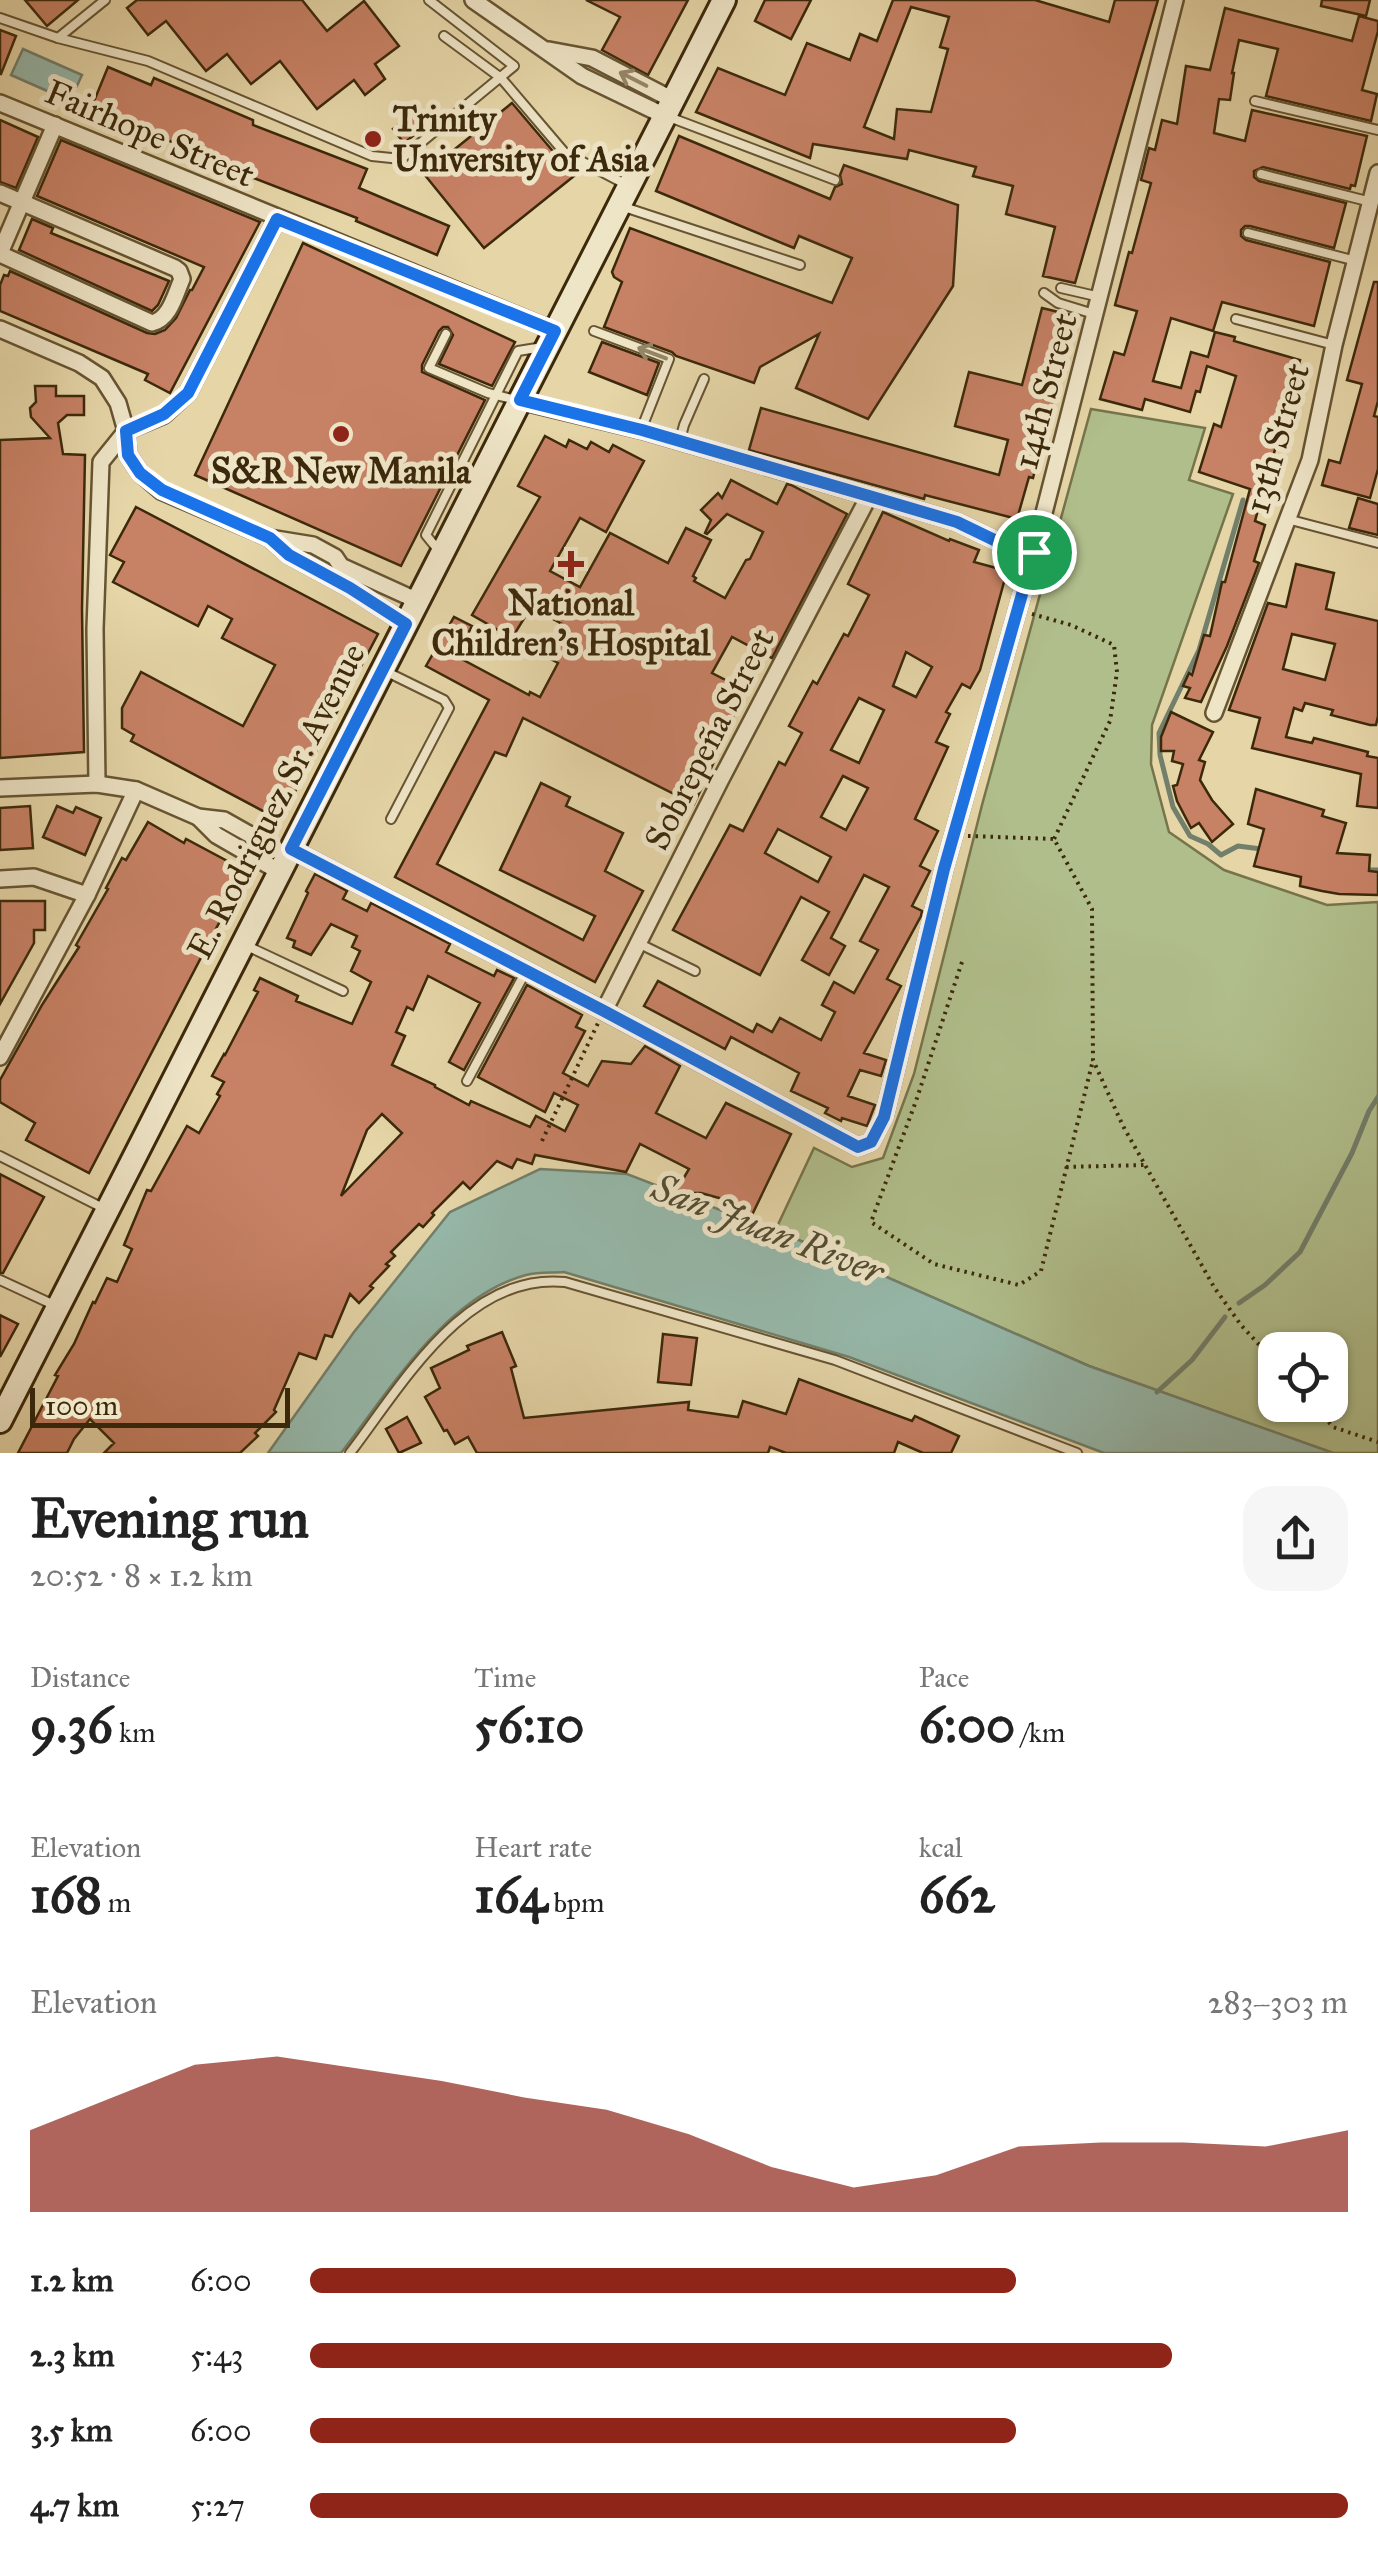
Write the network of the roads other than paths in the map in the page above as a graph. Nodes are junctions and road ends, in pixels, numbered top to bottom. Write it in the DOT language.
graph roads {
  1 [pos="105,0"];
  2 [pos="430,0"];
  3 [pos="473,0"];
  4 [pos="724,0"];
  5 [pos="1175,0"];
  6 [pos="0,18"];
  7 [pos="444,36"];
  8 [pos="58,38"];
  9 [pos="500,78"];
  10 [pos="1255,101"];
  11 [pos="0,103"];
  12 [pos="669,108"];
  13 [pos="55,126"];
  14 [pos="1378,130"];
  15 [pos="1378,173"];
  16 [pos="1261,174"];
  17 [pos="835,180"];
  18 [pos="0,193"];
  19 [pos="625,196"];
  20 [pos="21,202"];
  21 [pos="1370,202"];
  22 [pos="277,219"];
  23 [pos="1248,233"];
  24 [pos="0,254"];
  25 [pos="1356,261"];
  26 [pos="800,265"];
  27 [pos="1061,288"];
  28 [pos="1044,293"];
  29 [pos="1100,297"];
  30 [pos="1096,314"];
  31 [pos="1236,319"];
  32 [pos="0,329"];
  33 [pos="594,332"];
  34 [pos="446,334"];
  35 [pos="1341,335"];
  36 [pos="552,338"];
  37 [pos="704,379"];
  38 [pos="492,394"];
  39 [pos="520,400"];
  40 [pos="642,430"];
  41 [pos="126,431"];
  42 [pos="680,442"];
  43 [pos="869,496"];
  44 [pos="1287,519"];
  45 [pos="270,538"];
  46 [pos="1378,543"];
  47 [pos="1034,552"];
  48 [pos="442,554"];
  49 [pos="354,581"];
  50 [pos="418,601"];
  51 [pos="406,624"];
  52 [pos="383,670"];
  53 [pos="1214,713"];
  54 [pos="97,784"];
  55 [pos="0,788"];
  56 [pos="136,790"];
  57 [pos="392,819"];
  58 [pos="286,859"];
  59 [pos="0,879"];
  60 [pos="87,895"];
  61 [pos="638,943"];
  62 [pos="243,944"];
  63 [pos="526,971"];
  64 [pos="695,971"];
  65 [pos="343,991"];
  66 [pos="604,1011"];
  67 [pos="0,1021"];
  68 [pos="17,1029"];
  69 [pos="0,1057"];
  70 [pos="467,1081"];
  71 [pos="0,1156"];
  72 [pos="107,1210"];
  73 [pos="0,1280"];
  74 [pos="58,1307"];
  75 [pos="0,1421"];
  76 [pos="350,1453"];
  77 [pos="1077,1453"];
  1 -- 8 [label="lane"];
  2 -- 9 [label="lane"];
  3 -- 12 [label="street"];
  4 -- 12 [label="main road, E. Rodriguez Sr. Avenue"];
  5 -- 29 [label="street, 14th Street"];
  6 -- 8 [label="lane"];
  7 -- 9 [label="lane"];
  8 -- 9 [label="lane"];
  9 -- 19 [label="lane"];
  10 -- 14 [label="lane"];
  11 -- 13 [label="street, Fairhope Street"];
  12 -- 17 [label="lane"];
  12 -- 19 [label="main road, E. Rodriguez Sr. Avenue"];
  13 -- 20 [label="street"];
  13 -- 22 [label="street, Fairhope Street"];
  15 -- 21 [label="street, 13th Street"];
  16 -- 21 [label="lane"];
  18 -- 20 [label="street"];
  19 -- 26 [label="lane"];
  19 -- 36 [label="main road, E. Rodriguez Sr. Avenue"];
  20 -- 24 [label="street"];
  20 -- 24 [label="street"];
  21 -- 25 [label="street, 13th Street"];
  22 -- 36 [label="street, Fairhope Street"];
  22 -- 41 [label="street"];
  23 -- 25 [label="lane"];
  25 -- 35 [label="street, 13th Street"];
  27 -- 29 [label="lane"];
  28 -- 30 [label="lane"];
  29 -- 30 [label="street, 14th Street"];
  30 -- 47 [label="street, 14th Street"];
  31 -- 35 [label="lane"];
  32 -- 41 [label="street"];
  40 -- 33 [label="lane, one-way"];
  34 -- 38 [label="lane"];
  35 -- 44 [label="street, 13th Street"];
  36 -- 38 [label="lane"];
  36 -- 39 [label="main road, E. Rodriguez Sr. Avenue"];
  37 -- 42 [label="lane"];
  38 -- 39 [label="lane"];
  38 -- 48 [label="lane"];
  39 -- 40 [label="street"];
  39 -- 48 [label="main road, E. Rodriguez Sr. Avenue"];
  40 -- 42 [label="street"];
  41 -- 45 [label="street"];
  41 -- 54 [label="street"];
  42 -- 43 [label="street"];
  43 -- 47 [label="street"];
  43 -- 61 [label="street, Sobrepeña Street"];
  44 -- 46 [label="lane"];
  44 -- 53 [label="street, 13th Street"];
  45 -- 49 [label="street"];
  45 -- 49 [label="street"];
  47 -- 66 [label="street, 14th Street"];
  48 -- 50 [label="main road, E. Rodriguez Sr. Avenue"];
  49 -- 50 [label="street"];
  49 -- 51 [label="street"];
  50 -- 51 [label="main road, E. Rodriguez Sr. Avenue"];
  51 -- 52 [label="main road, E. Rodriguez Sr. Avenue"];
  52 -- 57 [label="lane"];
  52 -- 58 [label="main road, E. Rodriguez Sr. Avenue"];
  54 -- 55 [label="street"];
  54 -- 56 [label="street"];
  56 -- 58 [label="street"];
  56 -- 60 [label="street"];
  58 -- 62 [label="main road, E. Rodriguez Sr. Avenue"];
  58 -- 63 [label="street"];
  59 -- 60 [label="street"];
  60 -- 68 [label="street"];
  61 -- 64 [label="lane"];
  61 -- 66 [label="street, Sobrepeña Street"];
  62 -- 65 [label="lane"];
  62 -- 72 [label="main road, E. Rodriguez Sr. Avenue"];
  63 -- 66 [label="street"];
  63 -- 70 [label="lane"];
  67 -- 68 [label="street"];
  68 -- 69 [label="street"];
  71 -- 72 [label="lane"];
  72 -- 74 [label="main road, E. Rodriguez Sr. Avenue"];
  73 -- 74 [label="lane"];
  74 -- 75 [label="main road, E. Rodriguez Sr. Avenue"];
  76 -- 77 [label="lane"];
}
